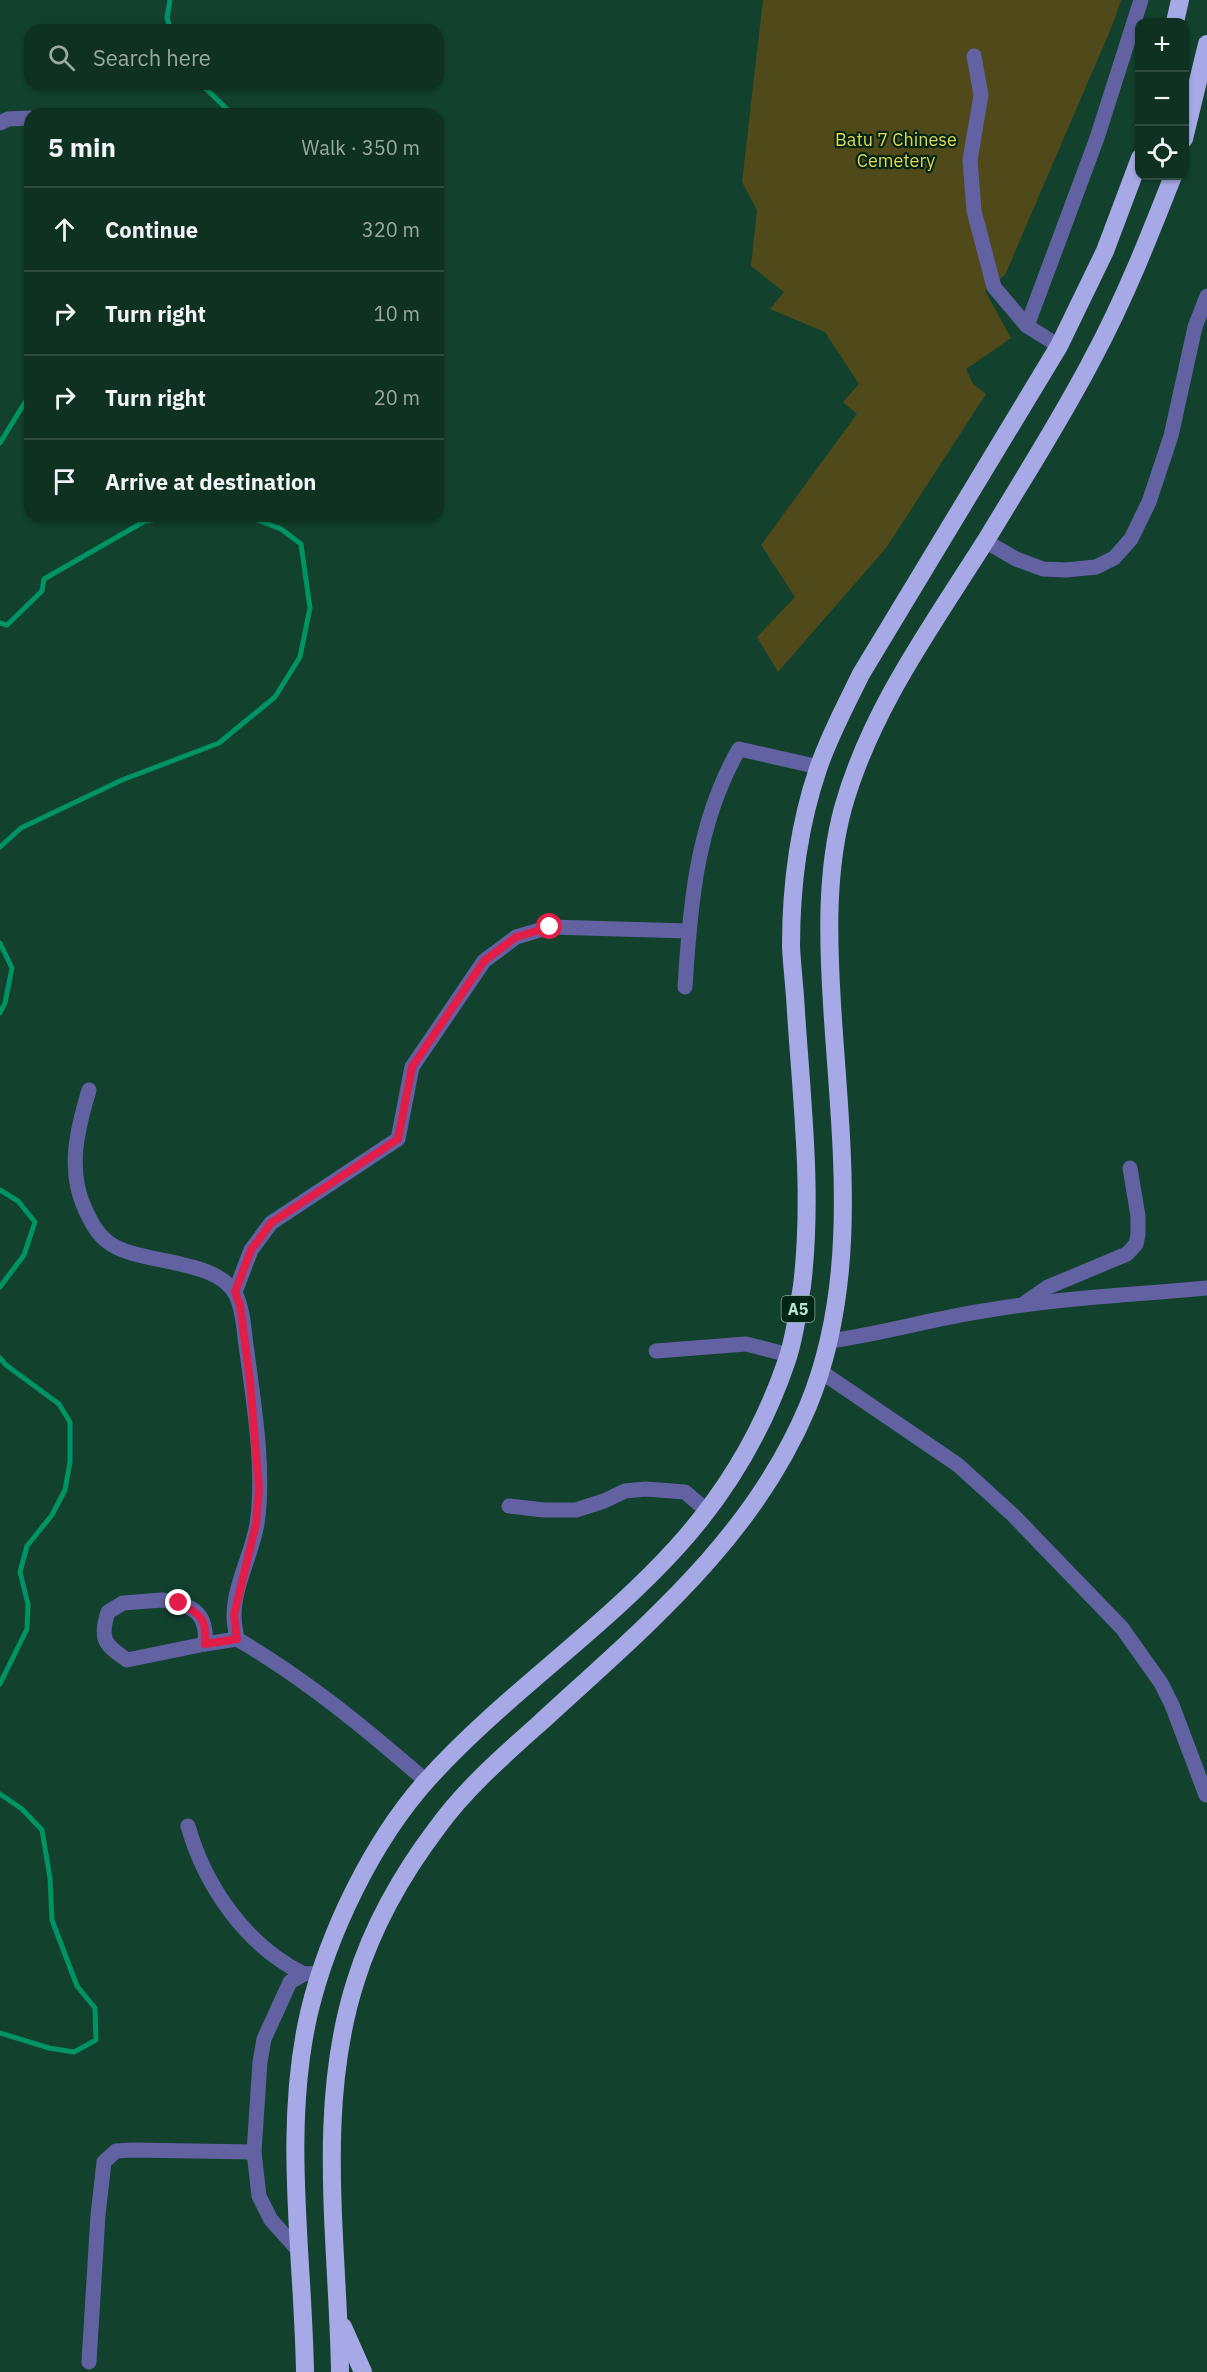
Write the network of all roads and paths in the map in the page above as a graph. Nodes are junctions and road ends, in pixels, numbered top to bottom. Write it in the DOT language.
graph roads {
  1 [pos="1141,0"];
  2 [pos="1180,0"];
  3 [pos="1176,18"];
  4 [pos="1207,44"];
  5 [pos="974,56"];
  6 [pos="24,118"];
  7 [pos="0,123"];
  8 [pos="1188,126"];
  9 [pos="1135,171"];
  10 [pos="1171,180"];
  11 [pos="1207,297"];
  12 [pos="1027,326"];
  13 [pos="1059,346"];
  14 [pos="985,541"];
  15 [pos="819,767"];
  16 [pos="689,931"];
  17 [pos="685,987"];
  18 [pos="89,1090"];
  19 [pos="1130,1168"];
  20 [pos="1207,1288"];
  21 [pos="235,1292"];
  22 [pos="1024,1304"];
  23 [pos="829,1341"];
  24 [pos="656,1351"];
  25 [pos="789,1355"];
  26 [pos="820,1371"];
  27 [pos="509,1506"];
  28 [pos="706,1510"];
  29 [pos="237,1639"];
  30 [pos="205,1644"];
  31 [pos="426,1781"];
  32 [pos="1206,1795"];
  33 [pos="188,1826"];
  34 [pos="312,1974"];
  35 [pos="254,2152"];
  36 [pos="299,2251"];
  37 [pos="339,2319"];
  38 [pos="89,2362"];
  39 [pos="305,2372"];
  40 [pos="340,2372"];
  41 [pos="363,2372"];
  1 -- 12 [label="street"];
  2 -- 3 [label="highway"];
  4 -- 8 [label="highway"];
  5 -- 12 [label="street"];
  6 -- 7 [label="street"];
  9 -- 13 [label="highway, A5"];
  10 -- 14 [label="highway, A5"];
  11 -- 14 [label="street"];
  12 -- 13 [label="street"];
  13 -- 15 [label="highway, A5"];
  14 -- 23 [label="highway, A5"];
  15 -- 16 [label="street"];
  15 -- 25 [label="highway, A5"];
  16 -- 17 [label="street"];
  16 -- 21 [label="street"];
  18 -- 21 [label="street"];
  19 -- 22 [label="street"];
  20 -- 22 [label="street"];
  21 -- 29 [label="street"];
  22 -- 23 [label="street"];
  23 -- 26 [label="highway, A5"];
  24 -- 25 [label="street"];
  25 -- 28 [label="highway, A5"];
  26 -- 32 [label="street"];
  26 -- 37 [label="highway, A5"];
  27 -- 28 [label="street"];
  28 -- 31 [label="highway, A5"];
  29 -- 30 [label="street"];
  29 -- 31 [label="street"];
  30 -- 30 [label="street"];
  31 -- 34 [label="highway, A5"];
  33 -- 34 [label="street"];
  34 -- 35 [label="street"];
  34 -- 36 [label="highway, A5"];
  35 -- 36 [label="street"];
  35 -- 38 [label="street"];
  36 -- 39 [label="highway, A5"];
  37 -- 40 [label="highway, A5"];
  37 -- 41 [label="highway"];
}
